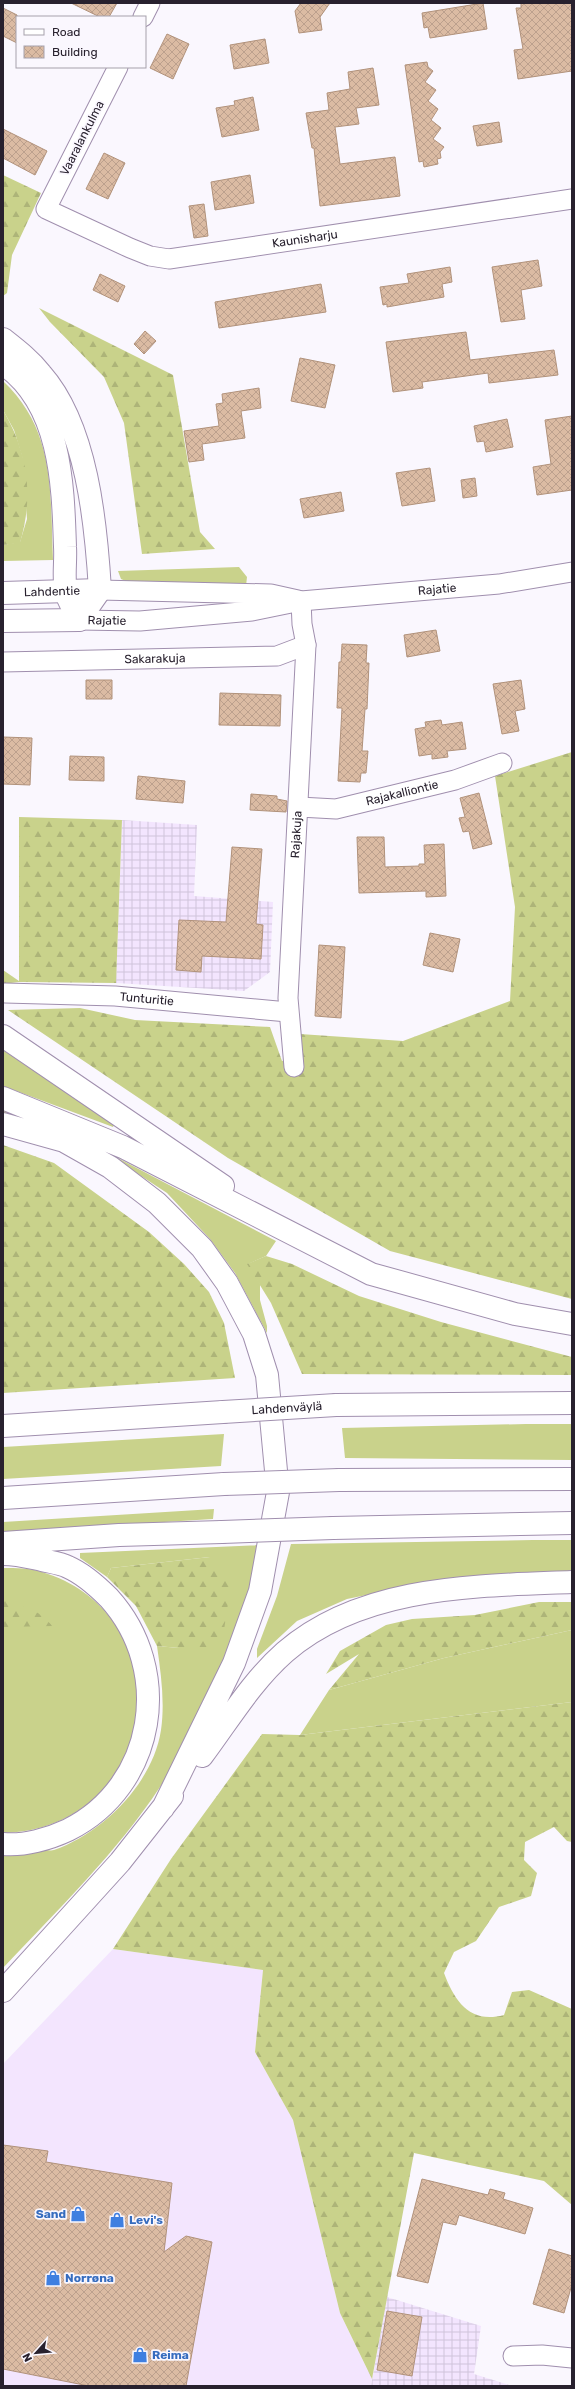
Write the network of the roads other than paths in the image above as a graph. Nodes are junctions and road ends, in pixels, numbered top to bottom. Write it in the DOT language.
graph roads {
  1 [pos="150,3"];
  2 [pos="144,16"];
  3 [pos="117,68"];
  4 [pos="572,200"];
  5 [pos="46,209"];
  6 [pos="3,339"];
  7 [pos="3,364"];
  8 [pos="572,572"];
  9 [pos="100,590"];
  10 [pos="66,592"];
  11 [pos="3,593"];
  12 [pos="301,601"];
  13 [pos="79,620"];
  14 [pos="3,621"];
  15 [pos="306,646"];
  16 [pos="3,662"];
  17 [pos="502,763"];
  18 [pos="299,807"];
  19 [pos="5,993"];
  20 [pos="288,1012"];
  21 [pos="3,1036"];
  22 [pos="294,1067"];
  23 [pos="3,1098"];
  24 [pos="3,1124"];
  25 [pos="302,1240"];
  26 [pos="572,1324"];
  27 [pos="572,1403"];
  28 [pos="3,1426"];
  29 [pos="572,1479"];
  30 [pos="3,1498"];
  31 [pos="572,1523"];
  32 [pos="3,1543"];
  33 [pos="3,1554"];
  34 [pos="572,1582"];
  35 [pos="163,1808"];
  36 [pos="3,1844"];
  37 [pos="3,1991"];
  38 [pos="513,2356"];
  39 [pos="572,2358"];
  1 -- 2 [label="street"];
  3 -- 5 [label="street, Vaaralankulma"];
  4 -- 5 [label="street, Kaunisharju"];
  6 -- 9 [label="main road"];
  7 -- 10 [label="main road"];
  8 -- 12 [label="street, Rajatie"];
  9 -- 10 [label="main road, Lahdentie"];
  9 -- 12 [label="street, Rajatie"];
  9 -- 13 [label="main road"];
  10 -- 11 [label="main road, Lahdentie"];
  10 -- 13 [label="main road"];
  12 -- 13 [label="street, Rajatie"];
  12 -- 15 [label="street, Rajakuja"];
  13 -- 14 [label="main road"];
  15 -- 16 [label="street, Sakarakuja"];
  15 -- 18 [label="street, Rajakuja"];
  17 -- 18 [label="street, Rajakalliontie"];
  18 -- 20 [label="street, Rajakuja"];
  19 -- 20 [label="street, Tunturitie"];
  20 -- 22 [label="street, Rajakuja"];
  21 -- 25 [label="main road"];
  23 -- 25 [label="main road"];
  24 -- 35 [label="main road"];
  25 -- 26 [label="main road"];
  27 -- 28 [label="main road, Lahdenväylä, bridge"];
  29 -- 30 [label="main road, bridge"];
  31 -- 32 [label="main road, bridge"];
  33 -- 36 [label="main road"];
  34 -- 35 [label="main road"];
  35 -- 37 [label="main road"];
  38 -- 39 [label="street"];
}
